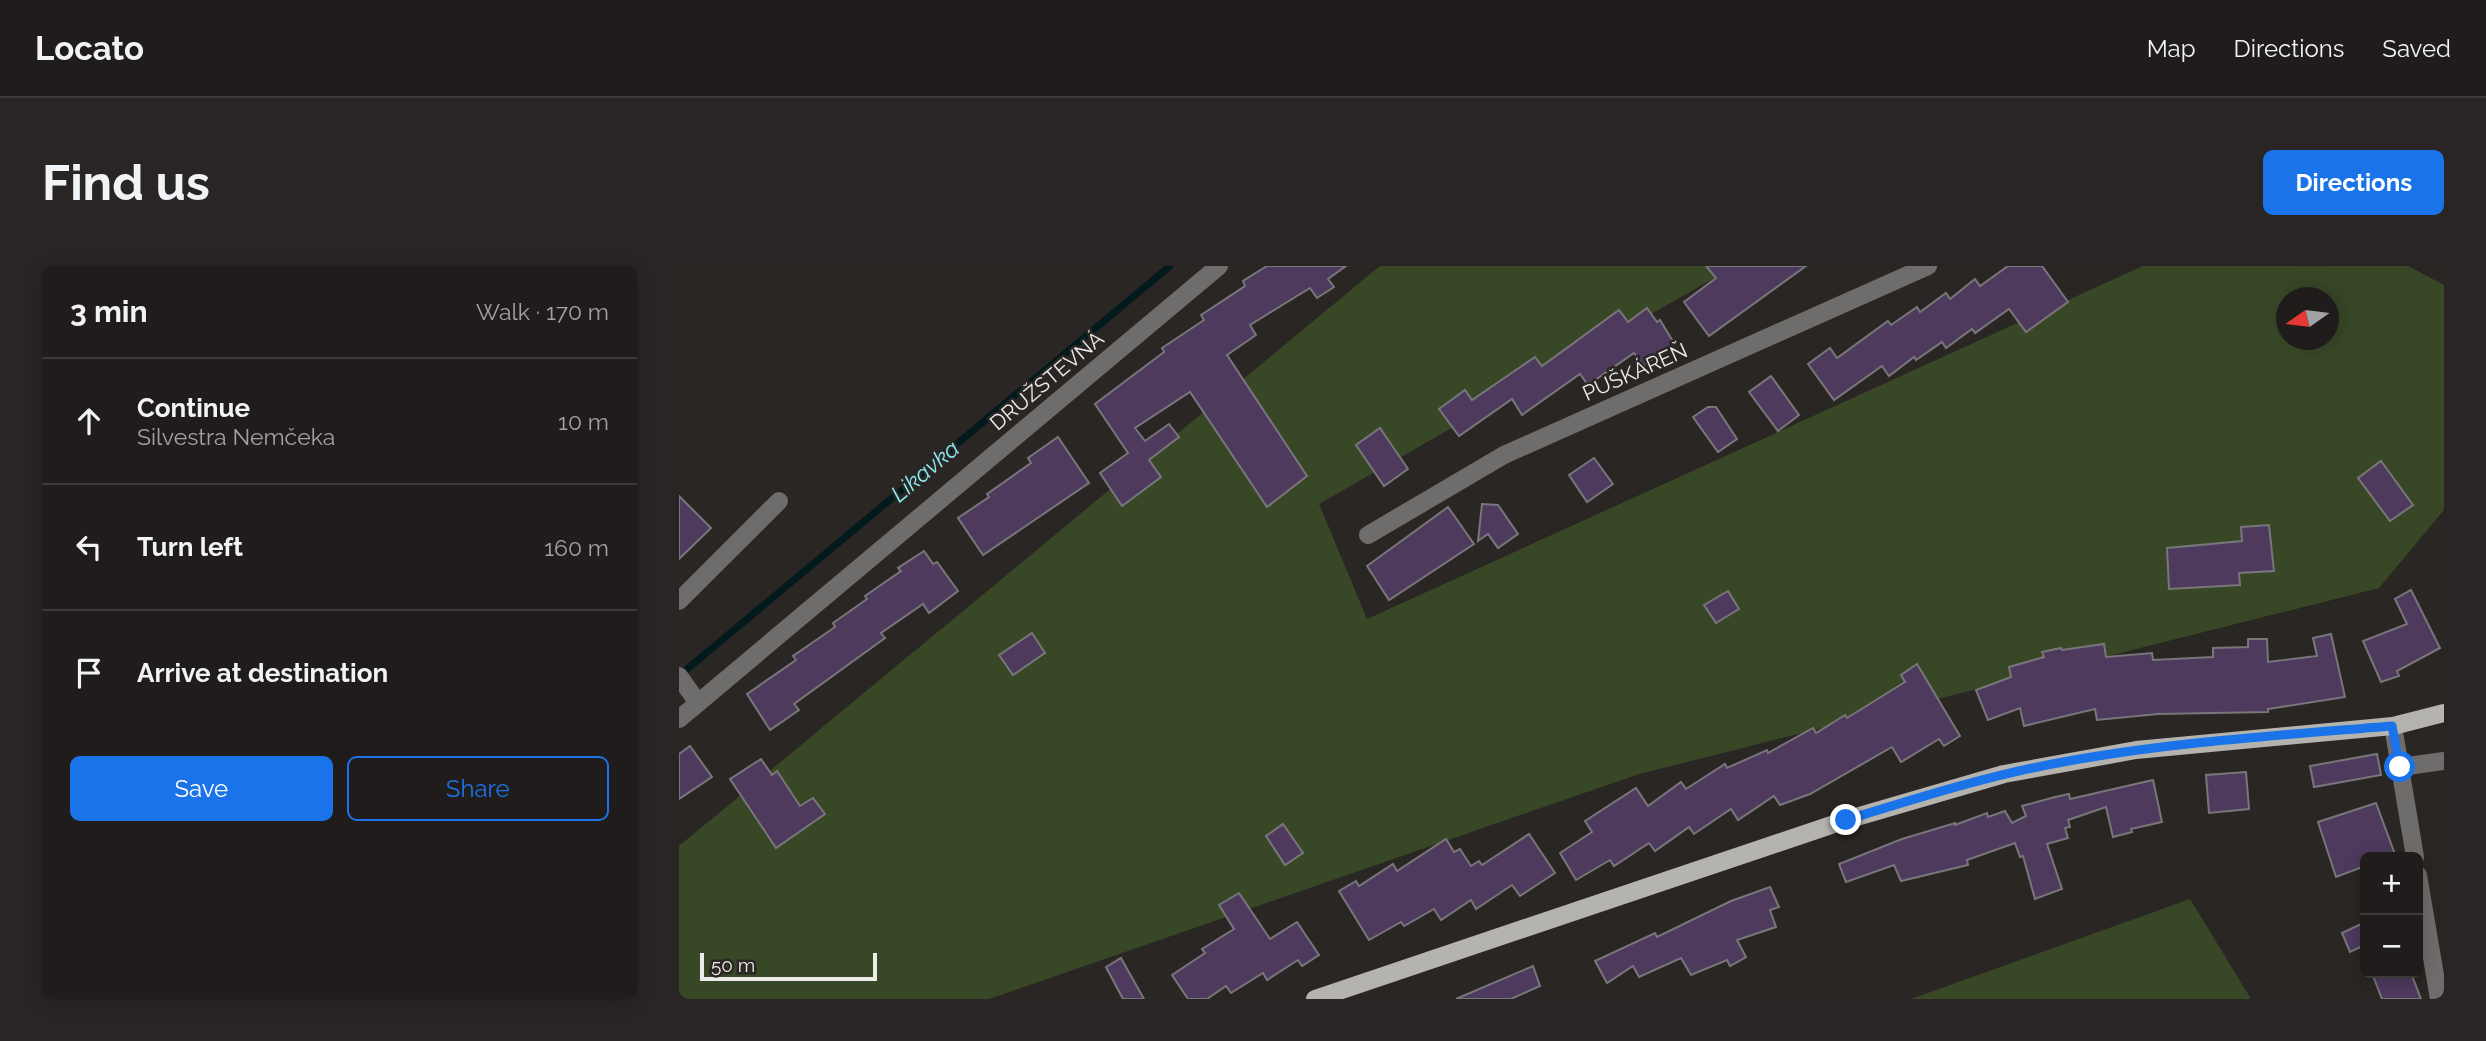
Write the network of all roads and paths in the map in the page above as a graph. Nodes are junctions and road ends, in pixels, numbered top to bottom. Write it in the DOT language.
graph roads {
  1 [pos="1219,266"];
  2 [pos="1928,266"];
  3 [pos="779,501"];
  4 [pos="1368,535"];
  5 [pos="679,601"];
  6 [pos="679,676"];
  7 [pos="698,703"];
  8 [pos="2444,713"];
  9 [pos="679,719"];
  10 [pos="2392,726"];
  11 [pos="2444,761"];
  12 [pos="2400,767"];
  13 [pos="2414,852"];
  14 [pos="2423,905"];
  15 [pos="1315,999"];
  16 [pos="2439,999"];
  1 -- 7 [label="street, DRUŽSTEVNÁ"];
  2 -- 4 [label="street, PUŠKÁREŇ"];
  3 -- 5 [label="street"];
  6 -- 7 [label="street"];
  7 -- 9 [label="street, DRUŽSTEVNÁ"];
  8 -- 10 [label="main road"];
  10 -- 12 [label="street"];
  10 -- 15 [label="main road"];
  11 -- 12 [label="street"];
  12 -- 13 [label="street"];
  14 -- 16 [label="street"];
}
